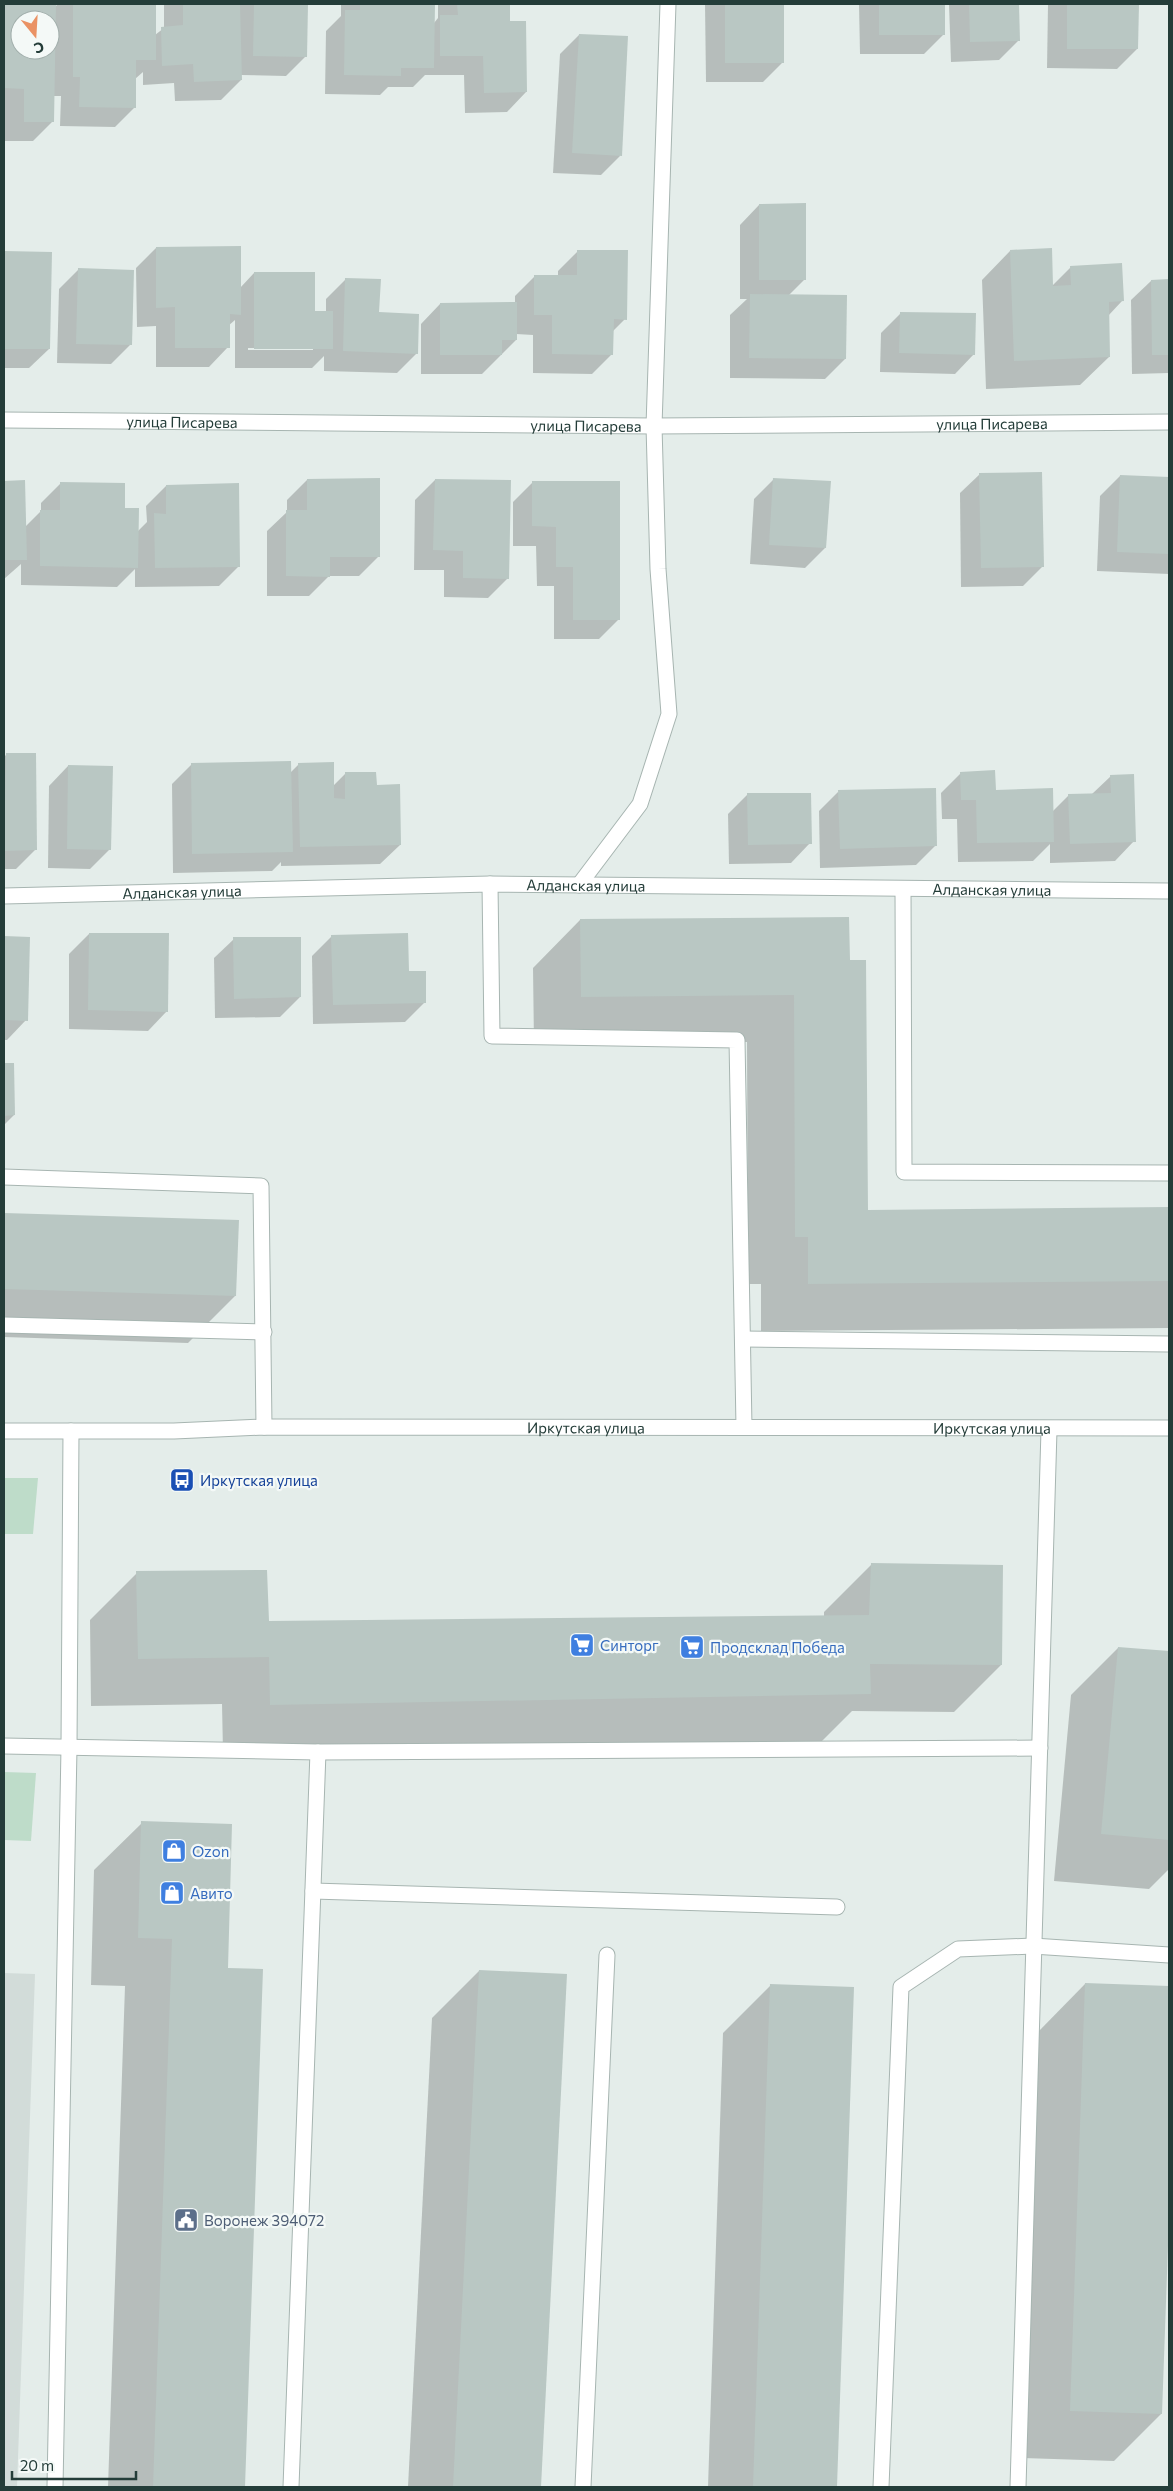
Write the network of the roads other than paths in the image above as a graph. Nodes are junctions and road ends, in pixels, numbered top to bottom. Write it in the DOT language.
graph roads {
  1 [pos="668,4"];
  2 [pos="4,420"];
  3 [pos="1169,422"];
  4 [pos="654,426"];
  5 [pos="490,884"];
  6 [pos="579,885"];
  7 [pos="904,889"];
  8 [pos="1169,891"];
  9 [pos="4,896"];
  10 [pos="1169,1173"];
  11 [pos="4,1177"];
  12 [pos="4,1325"];
  13 [pos="264,1332"];
  14 [pos="743,1339"];
  15 [pos="1169,1344"];
  16 [pos="264,1427"];
  17 [pos="744,1427"];
  18 [pos="1169,1428"];
  19 [pos="1049,1430"];
  20 [pos="4,1431"];
  21 [pos="71,1431"];
  22 [pos="4,1746"];
  23 [pos="69,1748"];
  24 [pos="1040,1748"];
  25 [pos="318,1752"];
  26 [pos="313,1891"];
  27 [pos="837,1907"];
  28 [pos="1032,1946"];
  29 [pos="607,1955"];
  30 [pos="1169,1955"];
  31 [pos="55,2487"];
  32 [pos="292,2487"];
  33 [pos="583,2487"];
  34 [pos="881,2487"];
  35 [pos="1018,2487"];
  1 -- 4 [label="street"];
  2 -- 4 [label="street, улица Писарева"];
  3 -- 4 [label="street, улица Писарева"];
  4 -- 6 [label="street"];
  5 -- 6 [label="street, Алданская улица"];
  5 -- 9 [label="street, Алданская улица"];
  5 -- 14 [label="street"];
  6 -- 7 [label="street, Алданская улица"];
  7 -- 8 [label="street, Алданская улица"];
  7 -- 10 [label="street"];
  11 -- 13 [label="street"];
  12 -- 13 [label="street"];
  13 -- 16 [label="street"];
  14 -- 15 [label="street"];
  14 -- 17 [label="street"];
  16 -- 17 [label="street, Иркутская улица"];
  16 -- 21 [label="street, Иркутская улица"];
  17 -- 19 [label="street, Иркутская улица"];
  18 -- 19 [label="street, Иркутская улица"];
  19 -- 24 [label="street"];
  20 -- 21 [label="street, Иркутская улица"];
  21 -- 23 [label="street"];
  22 -- 23 [label="street"];
  23 -- 25 [label="street"];
  23 -- 31 [label="street"];
  24 -- 25 [label="street"];
  24 -- 28 [label="street"];
  25 -- 26 [label="street"];
  26 -- 27 [label="street"];
  26 -- 32 [label="street"];
  28 -- 30 [label="street"];
  28 -- 34 [label="street"];
  28 -- 35 [label="street"];
  29 -- 33 [label="street"];
}
